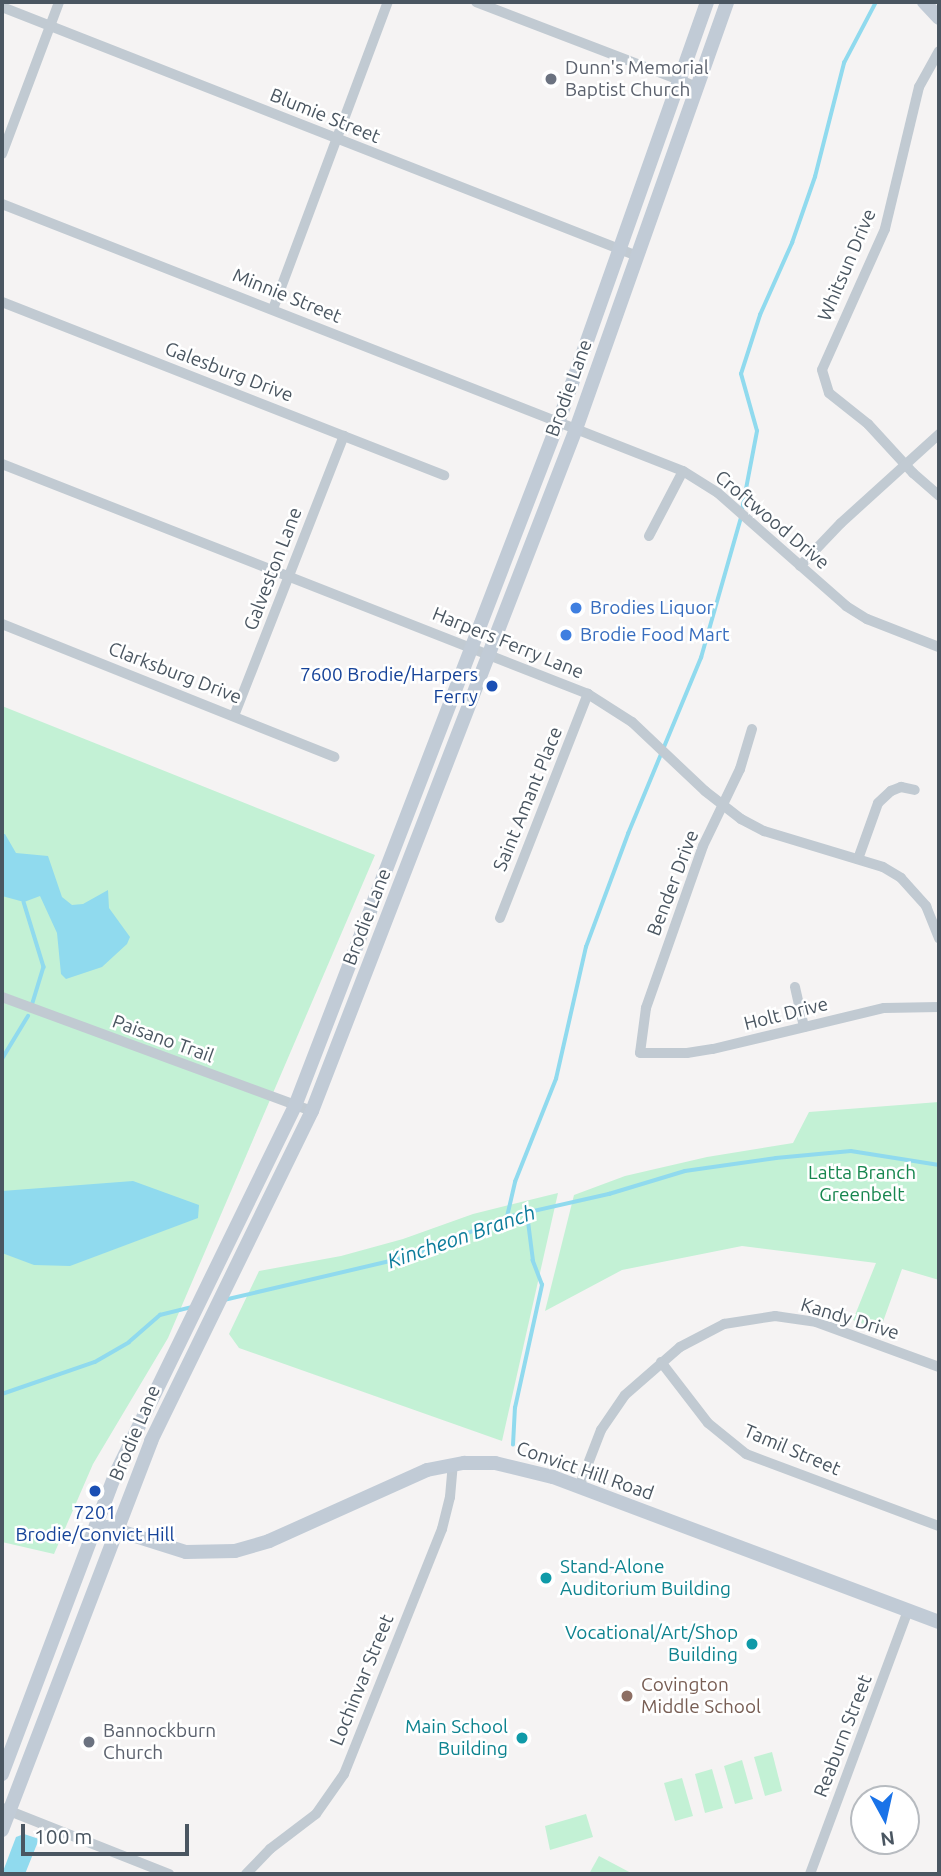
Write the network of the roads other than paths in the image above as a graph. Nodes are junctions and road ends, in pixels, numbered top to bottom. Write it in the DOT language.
graph roads {
  1 [pos="59,2"];
  2 [pos="388,2"];
  3 [pos="476,2"];
  4 [pos="707,2"];
  5 [pos="727,2"];
  6 [pos="924,2"];
  7 [pos="2,7"];
  8 [pos="939,18"];
  9 [pos="50,26"];
  10 [pos="939,51"];
  11 [pos="679,81"];
  12 [pos="697,87"];
  13 [pos="337,140"];
  14 [pos="2,154"];
  15 [pos="2,204"];
  16 [pos="619,250"];
  17 [pos="637,256"];
  18 [pos="2,302"];
  19 [pos="273,309"];
  20 [pos="558,423"];
  21 [pos="576,429"];
  22 [pos="939,434"];
  23 [pos="344,436"];
  24 [pos="2,464"];
  25 [pos="905,464"];
  26 [pos="683,471"];
  27 [pos="444,475"];
  28 [pos="939,496"];
  29 [pos="649,536"];
  30 [pos="800,566"];
  31 [pos="289,576"];
  32 [pos="2,624"];
  33 [pos="939,647"];
  34 [pos="472,648"];
  35 [pos="490,655"];
  36 [pos="588,694"];
  37 [pos="234,716"];
  38 [pos="752,729"];
  39 [pos="334,757"];
  40 [pos="915,790"];
  41 [pos="724,806"];
  42 [pos="858,859"];
  43 [pos="500,918"];
  44 [pos="939,939"];
  45 [pos="795,986"];
  46 [pos="2,998"];
  47 [pos="939,1007"];
  48 [pos="804,1027"];
  49 [pos="640,1053"];
  50 [pos="295,1106"];
  51 [pos="312,1111"];
  52 [pos="661,1362"];
  53 [pos="939,1367"];
  54 [pos="453,1465"];
  55 [pos="579,1487"];
  56 [pos="96,1523"];
  57 [pos="939,1527"];
  58 [pos="115,1530"];
  59 [pos="908,1611"];
  60 [pos="939,1622"];
  61 [pos="2,1774"];
  62 [pos="5,1809"];
  63 [pos="2,1830"];
  64 [pos="169,1874"];
  65 [pos="246,1874"];
  66 [pos="810,1874"];
  1 -- 9 [label="street"];
  2 -- 13 [label="street"];
  3 -- 11 [label="street"];
  4 -- 11 [label="main road, Brodie Lane"];
  5 -- 12 [label="main road, Brodie Lane"];
  6 -- 8 [label="main road"];
  7 -- 9 [label="street, Blumie Street"];
  9 -- 13 [label="street, Blumie Street"];
  9 -- 14 [label="street"];
  10 -- 25 [label="street, Whitsun Drive"];
  11 -- 12 [label="street"];
  11 -- 16 [label="main road, Brodie Lane"];
  12 -- 17 [label="main road, Brodie Lane"];
  13 -- 16 [label="street, Blumie Street"];
  13 -- 19 [label="street"];
  15 -- 19 [label="street, Minnie Street"];
  16 -- 17 [label="street, Blumie Street"];
  16 -- 20 [label="main road, Brodie Lane"];
  17 -- 21 [label="main road, Brodie Lane"];
  18 -- 23 [label="street, Galesburg Drive"];
  19 -- 20 [label="street, Minnie Street"];
  20 -- 21 [label="street, Minnie Street"];
  20 -- 34 [label="main road, Brodie Lane"];
  21 -- 26 [label="street, Croftwood Drive"];
  21 -- 35 [label="main road, Brodie Lane"];
  22 -- 25 [label="street"];
  23 -- 27 [label="street, Galesburg Drive"];
  23 -- 31 [label="street, Galveston Lane"];
  24 -- 31 [label="street, Harpers Ferry Lane"];
  25 -- 28 [label="street, Whitsun Drive"];
  25 -- 30 [label="street"];
  26 -- 29 [label="street"];
  26 -- 30 [label="street, Croftwood Drive"];
  30 -- 33 [label="street, Croftwood Drive"];
  31 -- 34 [label="street, Harpers Ferry Lane"];
  31 -- 37 [label="street, Galveston Lane"];
  32 -- 37 [label="street, Clarksburg Drive"];
  34 -- 35 [label="street, Harpers Ferry Lane"];
  34 -- 50 [label="main road, Brodie Lane"];
  35 -- 36 [label="street, Harpers Ferry Lane"];
  35 -- 51 [label="main road, Brodie Lane"];
  36 -- 41 [label="street, Harpers Ferry Lane"];
  36 -- 43 [label="street, Saint Amant Place"];
  37 -- 39 [label="street, Clarksburg Drive"];
  38 -- 41 [label="street, Bender Drive"];
  40 -- 42 [label="street"];
  41 -- 42 [label="street, Harpers Ferry Lane"];
  41 -- 49 [label="street, Bender Drive"];
  42 -- 44 [label="street, Harpers Ferry Lane"];
  45 -- 48 [label="street"];
  46 -- 50 [label="street, Paisano Trail"];
  47 -- 48 [label="street, Holt Drive"];
  48 -- 49 [label="street, Holt Drive"];
  50 -- 51 [label="street, Paisano Trail"];
  50 -- 56 [label="main road, Brodie Lane"];
  51 -- 58 [label="main road, Brodie Lane"];
  52 -- 53 [label="street, Kandy Drive"];
  52 -- 55 [label="street, Kandy Drive"];
  52 -- 57 [label="street, Tamil Street"];
  54 -- 55 [label="main road, Convict Hill Road"];
  54 -- 58 [label="main road, Convict Hill Road"];
  54 -- 65 [label="street, Lochinvar Street"];
  55 -- 59 [label="main road, Convict Hill Road"];
  56 -- 58 [label="main road, Convict Hill Road"];
  56 -- 61 [label="main road, Brodie Lane"];
  58 -- 62 [label="main road, Brodie Lane"];
  59 -- 60 [label="main road, Convict Hill Road"];
  59 -- 66 [label="street, Reaburn Street"];
  62 -- 63 [label="main road, Brodie Lane"];
  62 -- 64 [label="street"];
}
